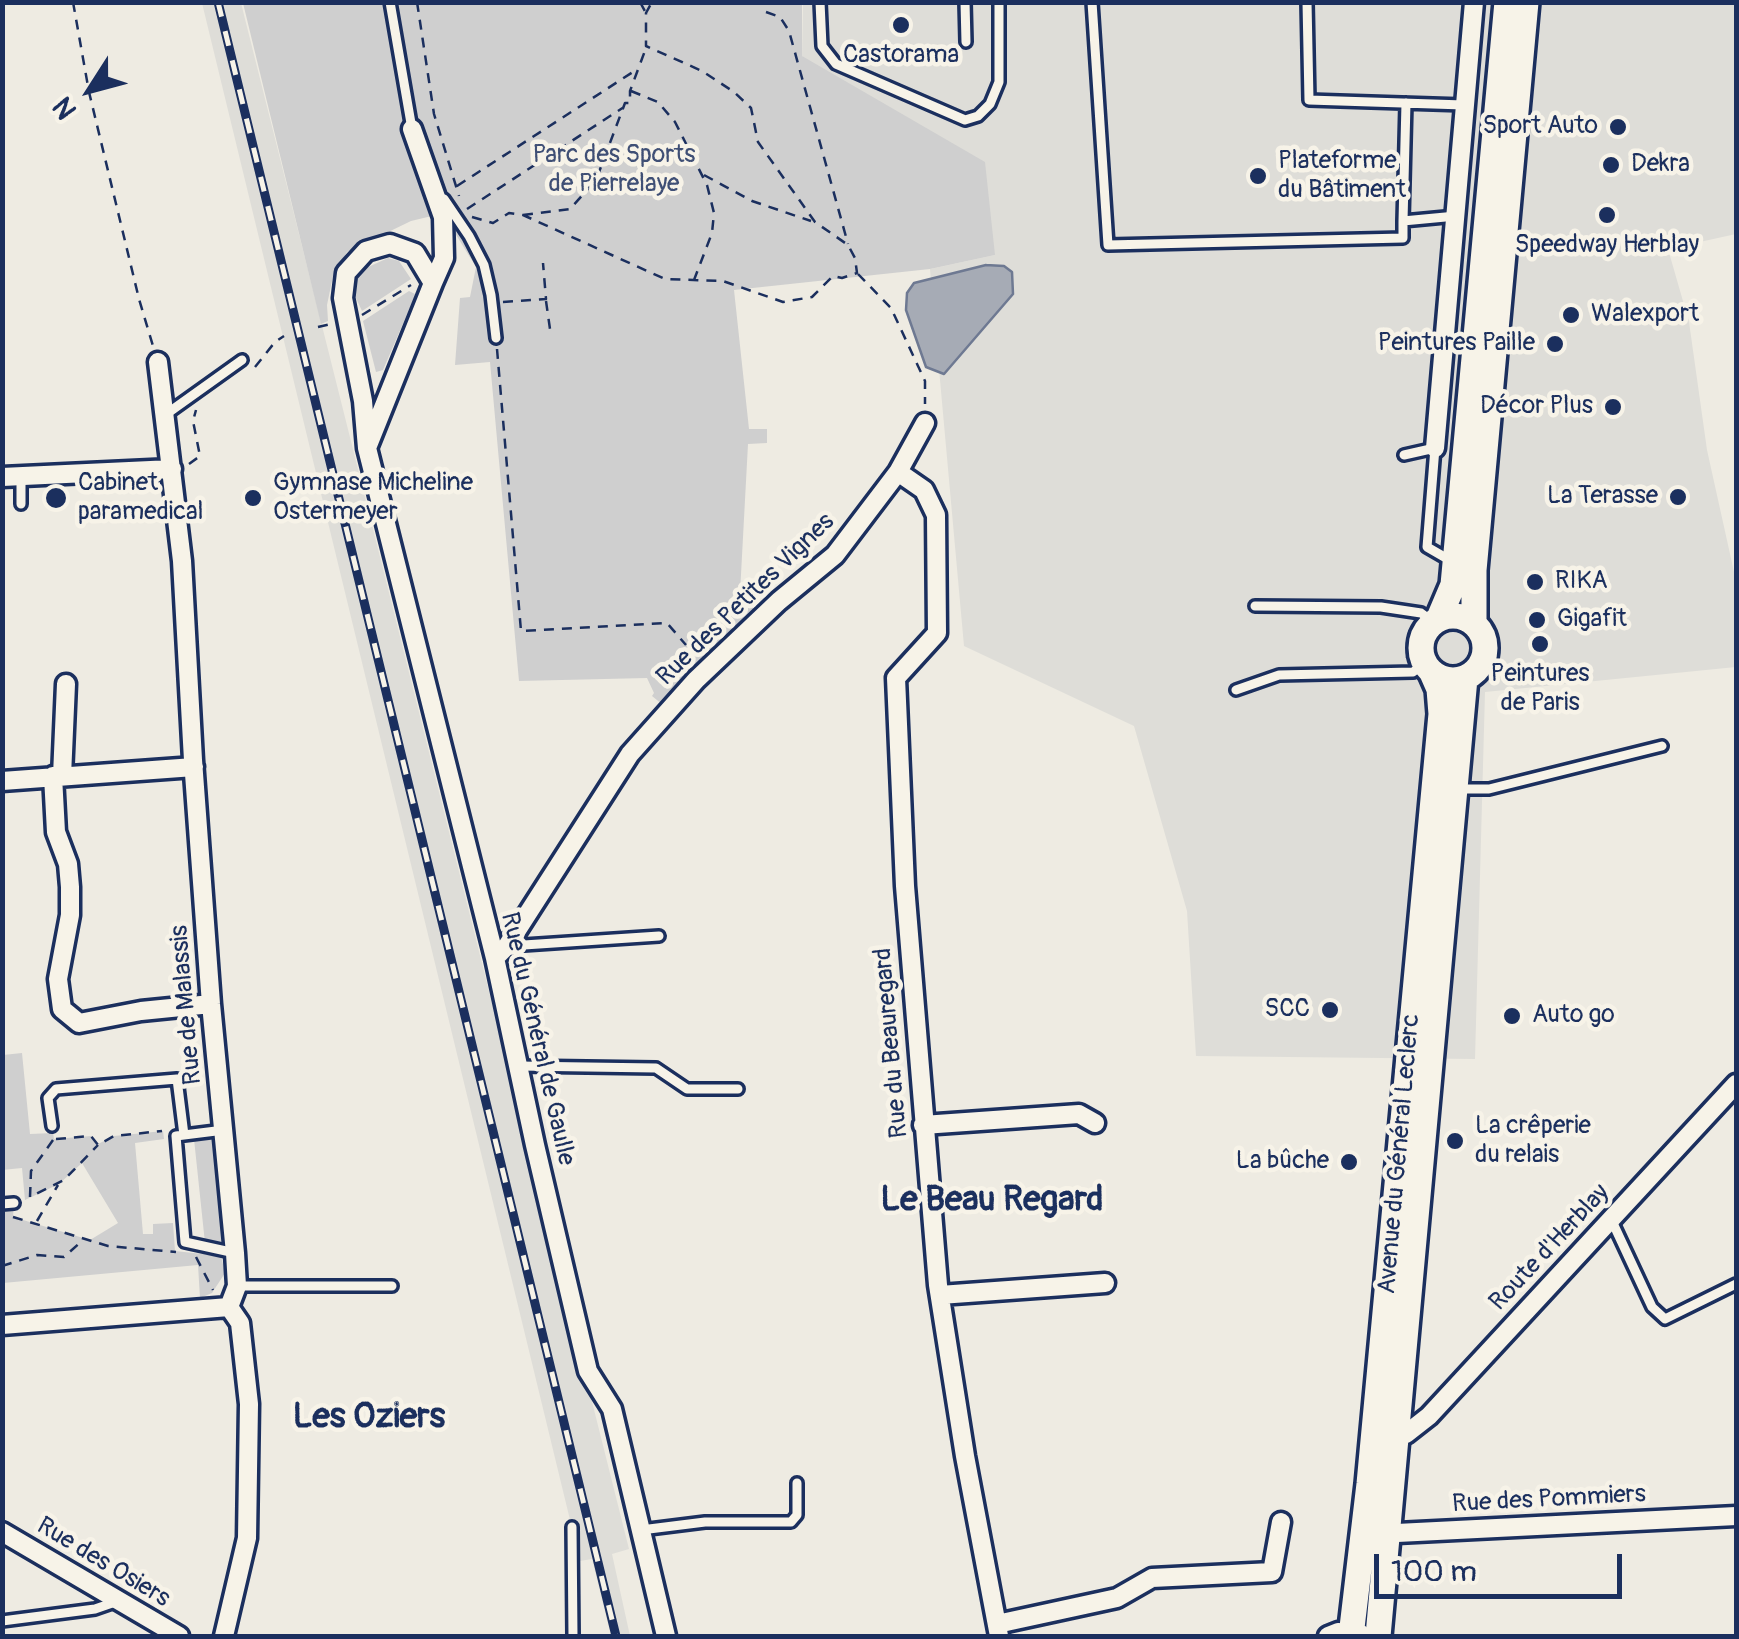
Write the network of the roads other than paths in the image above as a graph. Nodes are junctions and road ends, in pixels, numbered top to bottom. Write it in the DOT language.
graph roads {
  1 [pos="390,2"];
  2 [pos="820,2"];
  3 [pos="964,2"];
  4 [pos="998,2"];
  5 [pos="1092,2"];
  6 [pos="1308,2"];
  7 [pos="1474,2"];
  8 [pos="1507,2"];
  9 [pos="1526,2"];
  10 [pos="966,42"];
  11 [pos="1406,104"];
  12 [pos="1465,106"];
  13 [pos="412,128"];
  14 [pos="428,178"];
  15 [pos="1456,216"];
  16 [pos="442,218"];
  17 [pos="1404,221"];
  18 [pos="416,253"];
  19 [pos="433,283"];
  20 [pos="496,338"];
  21 [pos="242,360"];
  22 [pos="158,362"];
  23 [pos="165,415"];
  24 [pos="925,423"];
  25 [pos="367,448"];
  26 [pos="1435,448"];
  27 [pos="1404,455"];
  28 [pos="898,472"];
  29 [pos="12,476"];
  30 [pos="173,476"];
  31 [pos="21,504"];
  32 [pos="1455,564"];
  33 [pos="1255,606"];
  34 [pos="1436,620"];
  35 [pos="1474,624"];
  36 [pos="1428,668"];
  37 [pos="1465,678"];
  38 [pos="66,684"];
  39 [pos="1236,690"];
  40 [pos="1662,746"];
  41 [pos="194,767"];
  42 [pos="57,776"];
  43 [pos="2,781"];
  44 [pos="1454,789"];
  45 [pos="658,936"];
  46 [pos="501,952"];
  47 [pos="212,1004"];
  48 [pos="518,1066"];
  49 [pos="1736,1084"];
  50 [pos="738,1089"];
  51 [pos="1095,1124"];
  52 [pos="923,1125"];
  53 [pos="52,1126"];
  54 [pos="224,1130"];
  55 [pos="184,1135"];
  56 [pos="1611,1219"];
  57 [pos="235,1254"];
  58 [pos="1105,1283"];
  59 [pos="1736,1284"];
  60 [pos="238,1286"];
  61 [pos="392,1286"];
  62 [pos="940,1295"];
  63 [pos="229,1307"];
  64 [pos="2,1325"];
  65 [pos="1384,1433"];
  66 [pos="797,1483"];
  67 [pos="1736,1516"];
  68 [pos="1281,1522"];
  69 [pos="572,1527"];
  70 [pos="641,1530"];
  71 [pos="2,1532"];
  72 [pos="1375,1534"];
  73 [pos="118,1601"];
  74 [pos="1353,1606"];
  75 [pos="1380,1608"];
  76 [pos="2,1621"];
  77 [pos="998,1630"];
  78 [pos="1343,1635"];
  79 [pos="179,1636"];
  80 [pos="224,1636"];
  81 [pos="573,1636"];
  82 [pos="666,1636"];
  83 [pos="1378,1636"];
  1 -- 13 [label="lane"];
  2 -- 4 [label="lane"];
  3 -- 10 [label="lane"];
  5 -- 17 [label="lane"];
  6 -- 11 [label="lane"];
  7 -- 12 [label="street"];
  8 -- 32 [label="main road, Avenue du Général Leclerc"];
  9 -- 35 [label="main road, Avenue du Général Leclerc"];
  11 -- 12 [label="lane"];
  11 -- 17 [label="lane"];
  12 -- 15 [label="street"];
  13 -- 14 [label="street"];
  14 -- 16 [label="street"];
  14 -- 20 [label="lane"];
  15 -- 17 [label="lane"];
  15 -- 26 [label="street"];
  16 -- 18 [label="street"];
  16 -- 19 [label="street"];
  18 -- 19 [label="street"];
  18 -- 25 [label="street, Rue du Général de Gaulle"];
  19 -- 25 [label="street"];
  21 -- 23 [label="lane"];
  22 -- 23 [label="street, Rue de Malassis"];
  23 -- 30 [label="street, Rue de Malassis"];
  24 -- 28 [label="street, Rue des Petites Vignes"];
  25 -- 46 [label="street, Rue du Général de Gaulle"];
  26 -- 27 [label="lane"];
  26 -- 32 [label="lane"];
  28 -- 46 [label="street, Rue des Petites Vignes"];
  28 -- 52 [label="street, Rue du Beauregard"];
  29 -- 30 [label="street"];
  29 -- 31 [label="lane"];
  30 -- 41 [label="street, Rue de Malassis"];
  32 -- 34 [label="main road, Avenue du Général Leclerc"];
  33 -- 34 [label="lane"];
  34 -- 35 [label="main road"];
  34 -- 36 [label="main road, Avenue du Général Leclerc"];
  35 -- 37 [label="main road, Avenue du Général Leclerc"];
  36 -- 37 [label="main road"];
  36 -- 39 [label="lane"];
  36 -- 65 [label="main road, Avenue du Général Leclerc"];
  37 -- 44 [label="main road, Avenue du Général Leclerc"];
  38 -- 42 [label="street"];
  40 -- 44 [label="lane"];
  41 -- 42 [label="street"];
  41 -- 47 [label="street, Rue de Malassis"];
  42 -- 43 [label="street"];
  42 -- 47 [label="street"];
  44 -- 65 [label="main road, Avenue du Général Leclerc"];
  45 -- 46 [label="lane"];
  46 -- 48 [label="street, Rue du Général de Gaulle"];
  47 -- 54 [label="street, Rue de Malassis"];
  48 -- 50 [label="lane"];
  48 -- 70 [label="street, Rue du Général de Gaulle"];
  49 -- 56 [label="street, Route d'Herblay"];
  51 -- 52 [label="street"];
  52 -- 62 [label="street, Rue du Beauregard"];
  53 -- 55 [label="lane"];
  54 -- 55 [label="lane"];
  54 -- 57 [label="street, Rue de Malassis"];
  55 -- 57 [label="lane"];
  56 -- 59 [label="lane"];
  56 -- 65 [label="street, Route d'Herblay"];
  57 -- 60 [label="street, Rue de Malassis"];
  58 -- 62 [label="street"];
  60 -- 61 [label="lane"];
  60 -- 63 [label="street, Rue de Malassis"];
  62 -- 77 [label="street, Rue du Beauregard"];
  63 -- 64 [label="street"];
  63 -- 80 [label="street"];
  65 -- 72 [label="main road, Avenue du Général Leclerc"];
  66 -- 70 [label="lane"];
  67 -- 72 [label="street, Rue des Pommiers"];
  68 -- 77 [label="street"];
  69 -- 81 [label="lane"];
  70 -- 82 [label="street, Rue du Général de Gaulle"];
  71 -- 73 [label="street, Rue des Osiers"];
  72 -- 74 [label="main road, Avenue du Général Leclerc"];
  72 -- 75 [label="main road, Avenue du Général Leclerc"];
  73 -- 76 [label="lane"];
  73 -- 79 [label="street, Rue des Osiers"];
  74 -- 75 [label="street"];
  74 -- 78 [label="main road, Avenue du Général Leclerc"];
  75 -- 83 [label="main road, Avenue du Général Leclerc"];
  78 -- 83 [label="street"];
}
